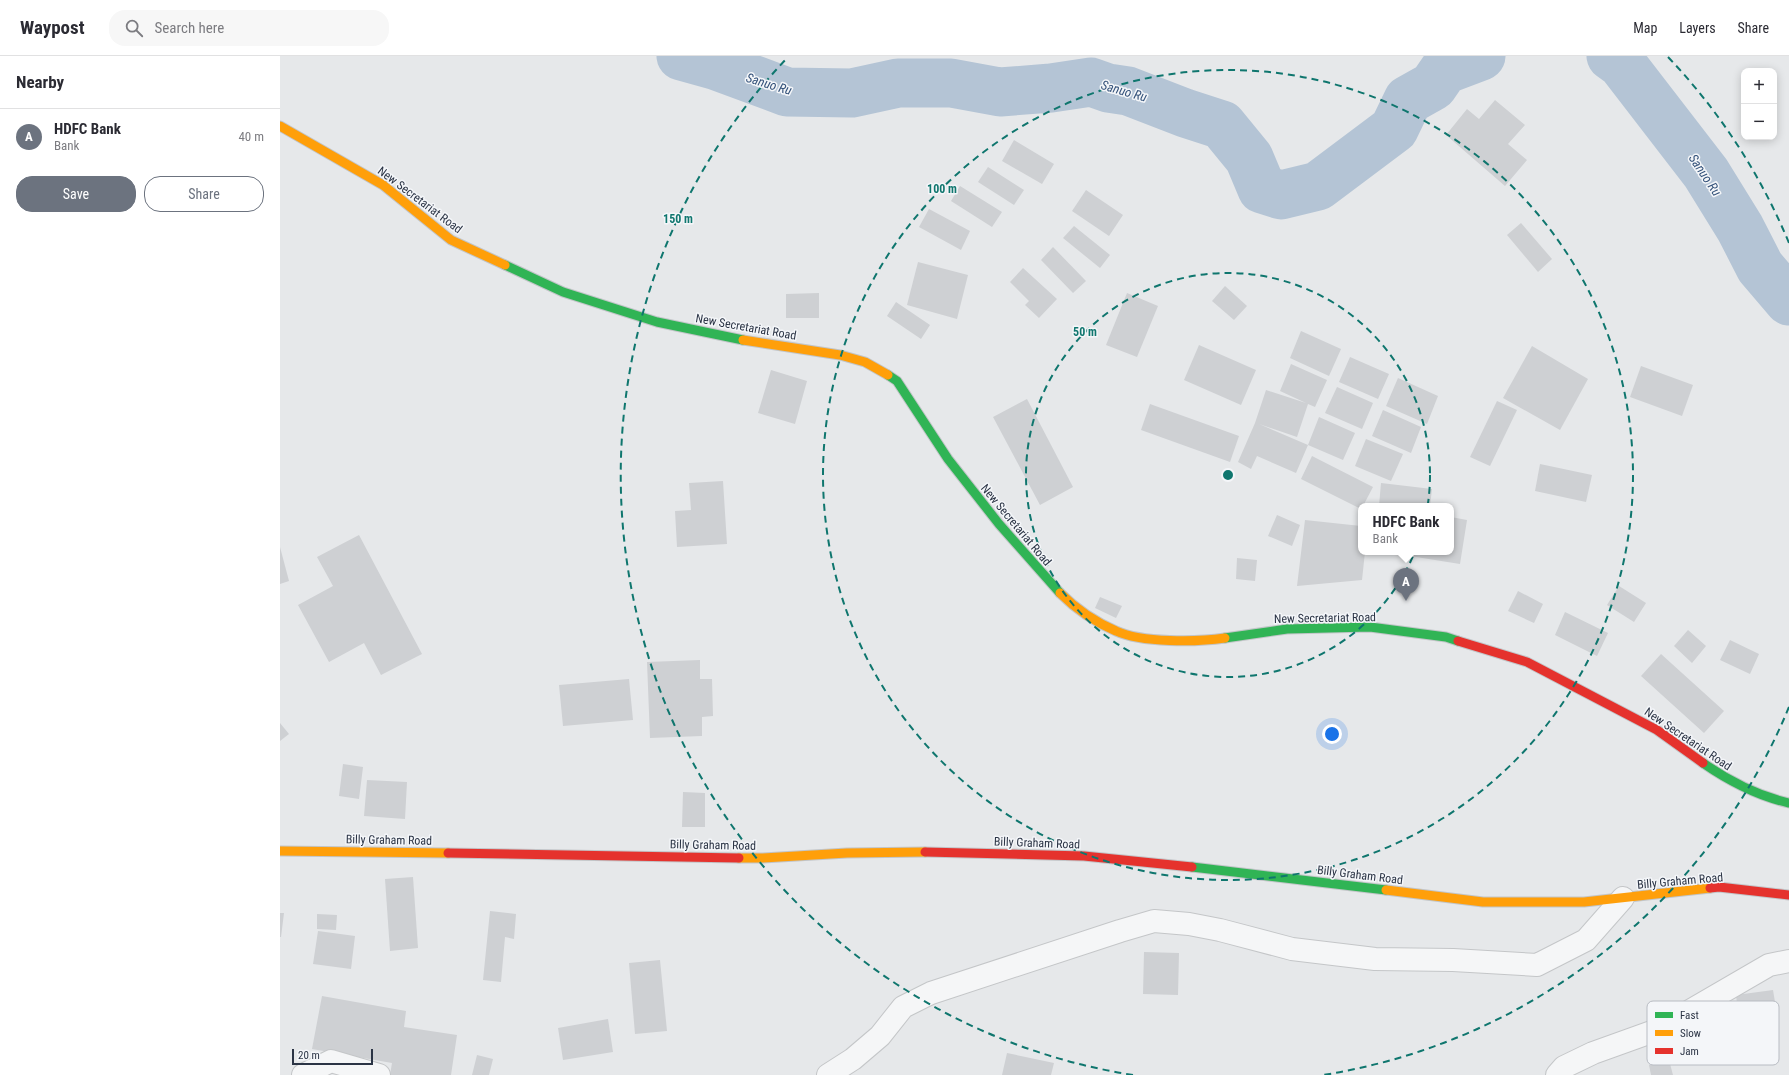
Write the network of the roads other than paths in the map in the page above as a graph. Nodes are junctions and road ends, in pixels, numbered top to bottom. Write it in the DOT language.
graph roads {
  1 [pos="280,126"];
  2 [pos="1789,803"];
  3 [pos="280,851"];
  4 [pos="1789,895"];
  5 [pos="1623,898"];
  6 [pos="1789,961"];
  7 [pos="1707,1001"];
  8 [pos="1647,1034"];
  9 [pos="303,1075"];
  10 [pos="379,1075"];
  11 [pos="828,1075"];
  12 [pos="1557,1075"];
  1 -- 2 [label="main road, New Secretariat Road"];
  3 -- 5 [label="main road, Billy Graham Road"];
  4 -- 5 [label="main road, Billy Graham Road"];
  5 -- 11 [label="street"];
  6 -- 7 [label="street"];
  8 -- 12 [label="street"];
  9 -- 10 [label="street"];
}
